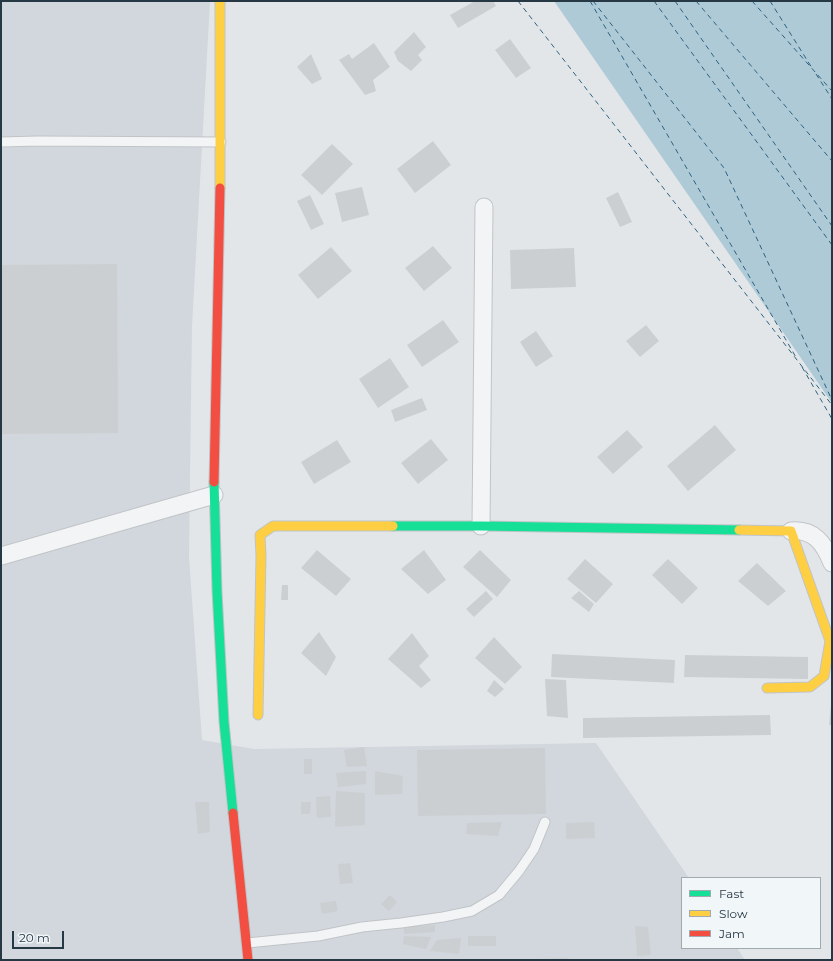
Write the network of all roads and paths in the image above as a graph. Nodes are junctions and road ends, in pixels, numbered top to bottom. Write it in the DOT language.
graph roads {
  1 [pos="220,1"];
  2 [pos="1,142"];
  3 [pos="221,142"];
  4 [pos="484,207"];
  5 [pos="214,495"];
  6 [pos="481,526"];
  7 [pos="791,531"];
  8 [pos="1,556"];
  9 [pos="832,563"];
  10 [pos="767,688"];
  11 [pos="258,715"];
  12 [pos="545,822"];
  13 [pos="248,943"];
  14 [pos="248,960"];
  1 -- 3 [label="main road"];
  2 -- 3 [label="lane"];
  3 -- 5 [label="main road"];
  4 -- 6 [label="street"];
  5 -- 8 [label="street"];
  5 -- 13 [label="main road"];
  6 -- 7 [label="main road"];
  6 -- 11 [label="main road"];
  7 -- 9 [label="street"];
  7 -- 10 [label="main road"];
  12 -- 13 [label="lane"];
  13 -- 14 [label="main road"];
}
